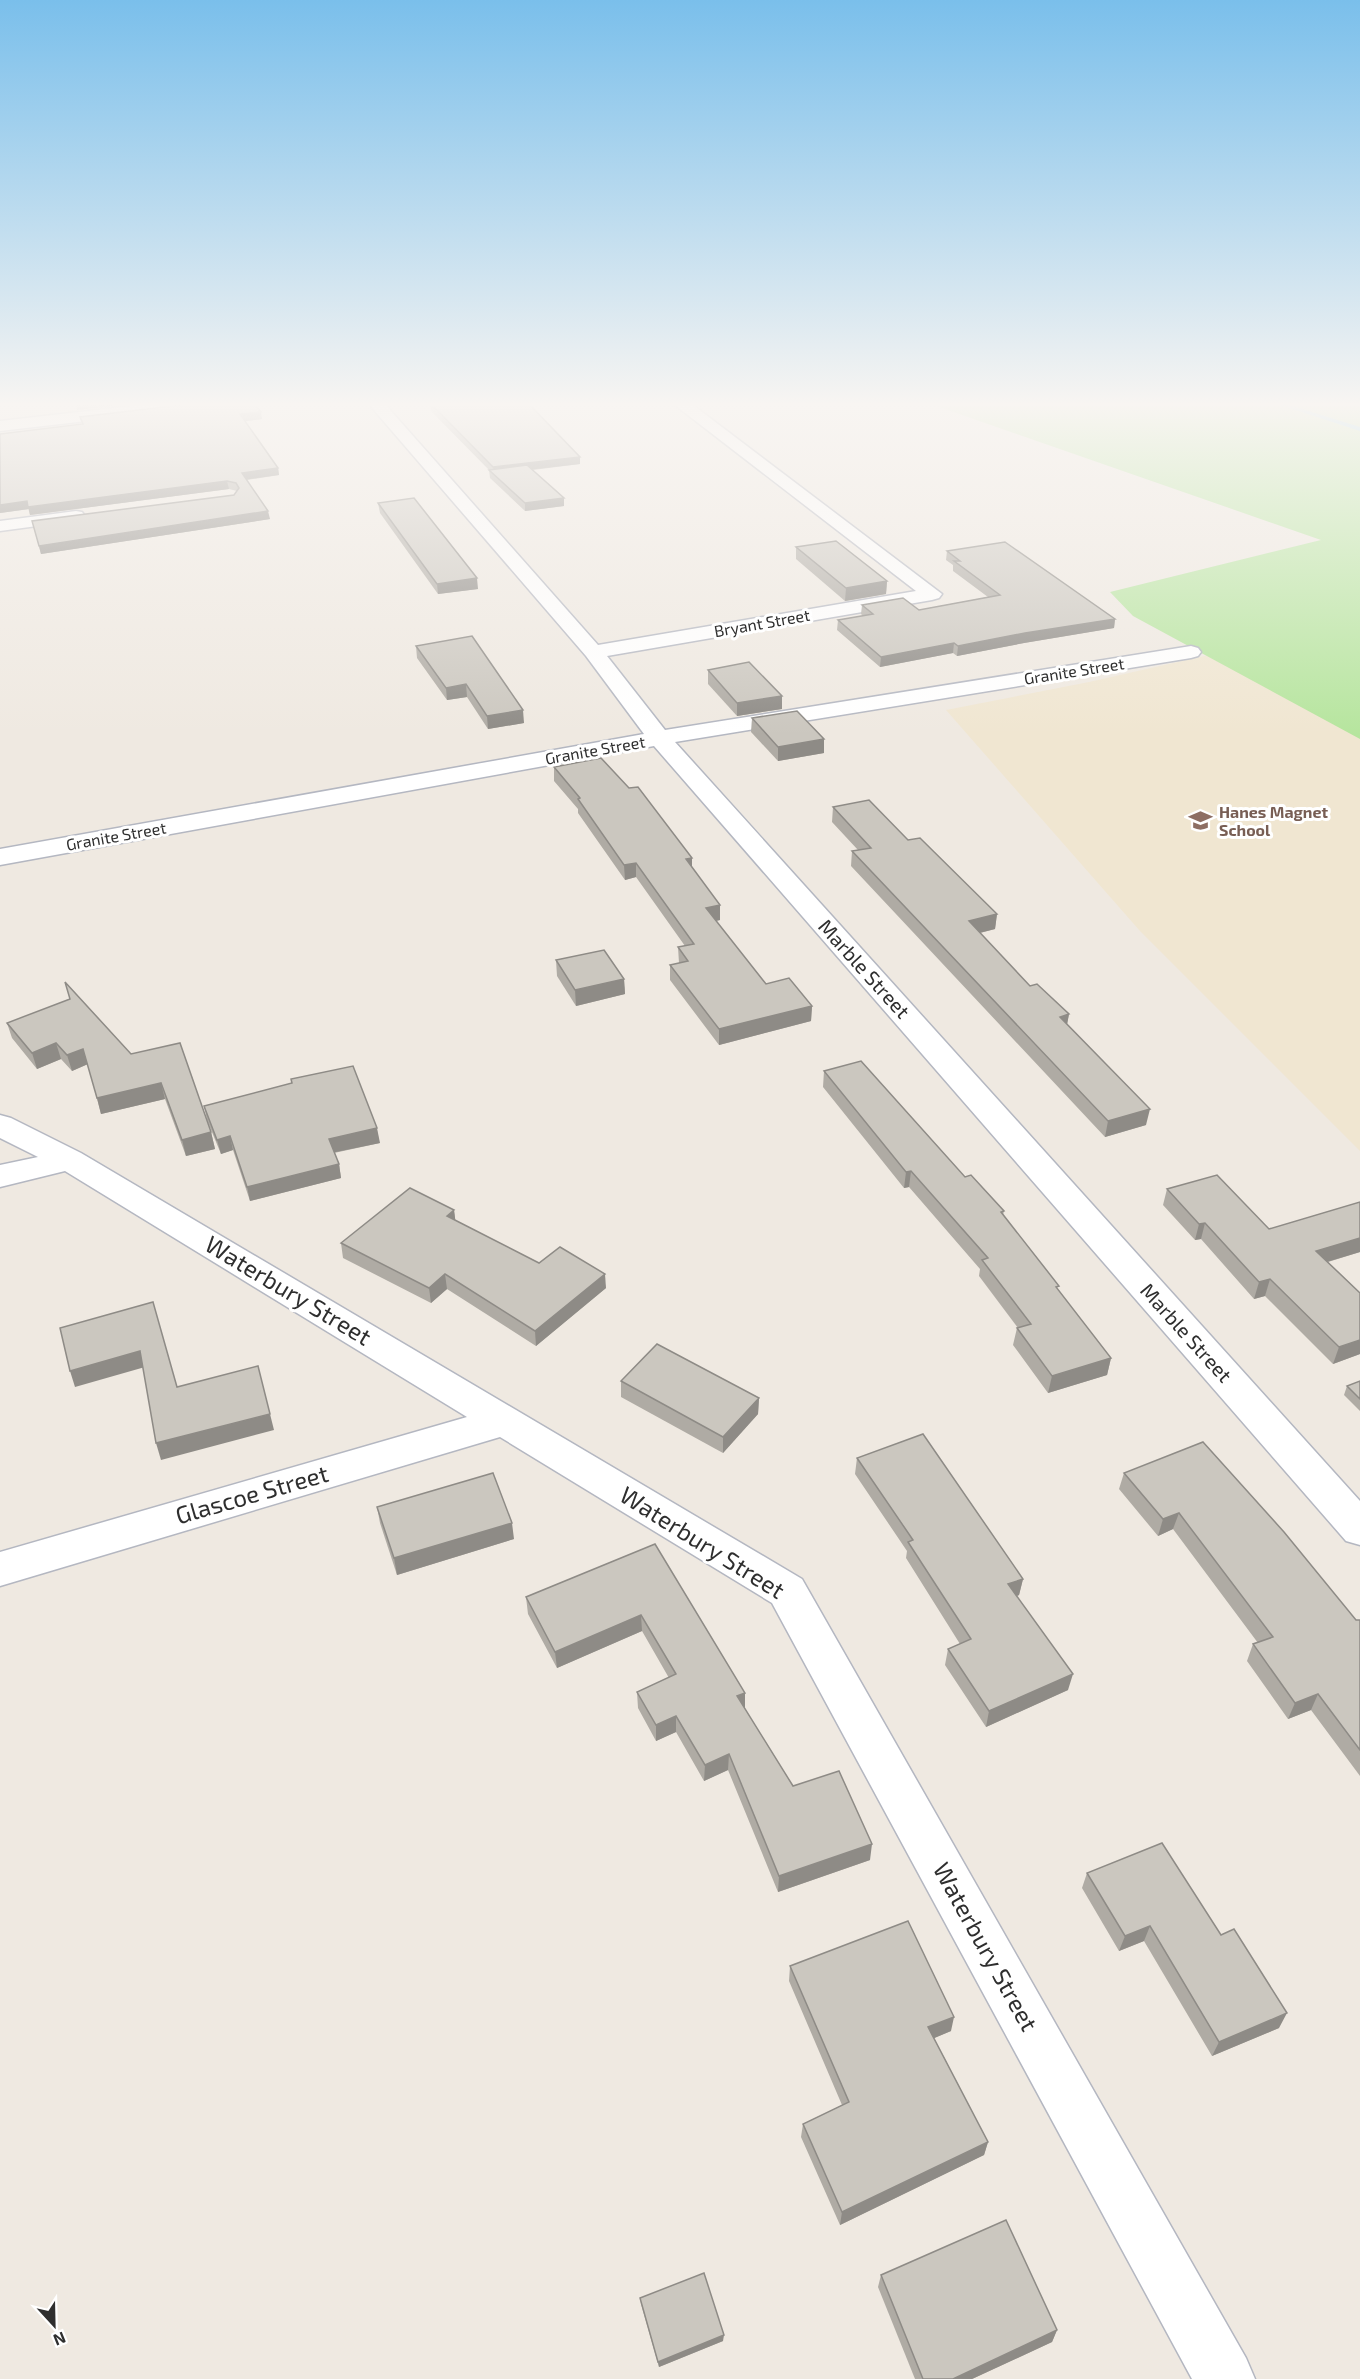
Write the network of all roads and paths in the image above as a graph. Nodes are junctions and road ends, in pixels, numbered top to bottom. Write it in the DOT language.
graph roads {
  1 [pos="471,513"];
  2 [pos="825,513"];
  3 [pos="92,514"];
  4 [pos="0,526"];
  5 [pos="592,652"];
  6 [pos="1191,652"];
  7 [pos="659,738"];
  8 [pos="0,857"];
  9 [pos="0,1125"];
  10 [pos="70,1160"];
  11 [pos="0,1176"];
  12 [pos="504,1421"];
  13 [pos="1360,1529"];
  14 [pos="0,1569"];
  15 [pos="1225,2379"];
  1 -- 5 [label="street, Marble Street"];
  2 -- 5 [label="street, Bryant Street"];
  3 -- 4 [label="street"];
  5 -- 7 [label="street, Marble Street"];
  6 -- 7 [label="street, Granite Street"];
  7 -- 8 [label="street, Granite Street"];
  7 -- 13 [label="street, Marble Street"];
  9 -- 10 [label="street, Waterbury Street"];
  10 -- 11 [label="street"];
  10 -- 12 [label="street, Waterbury Street"];
  12 -- 14 [label="street, Glascoe Street"];
  12 -- 15 [label="street, Waterbury Street"];
}
